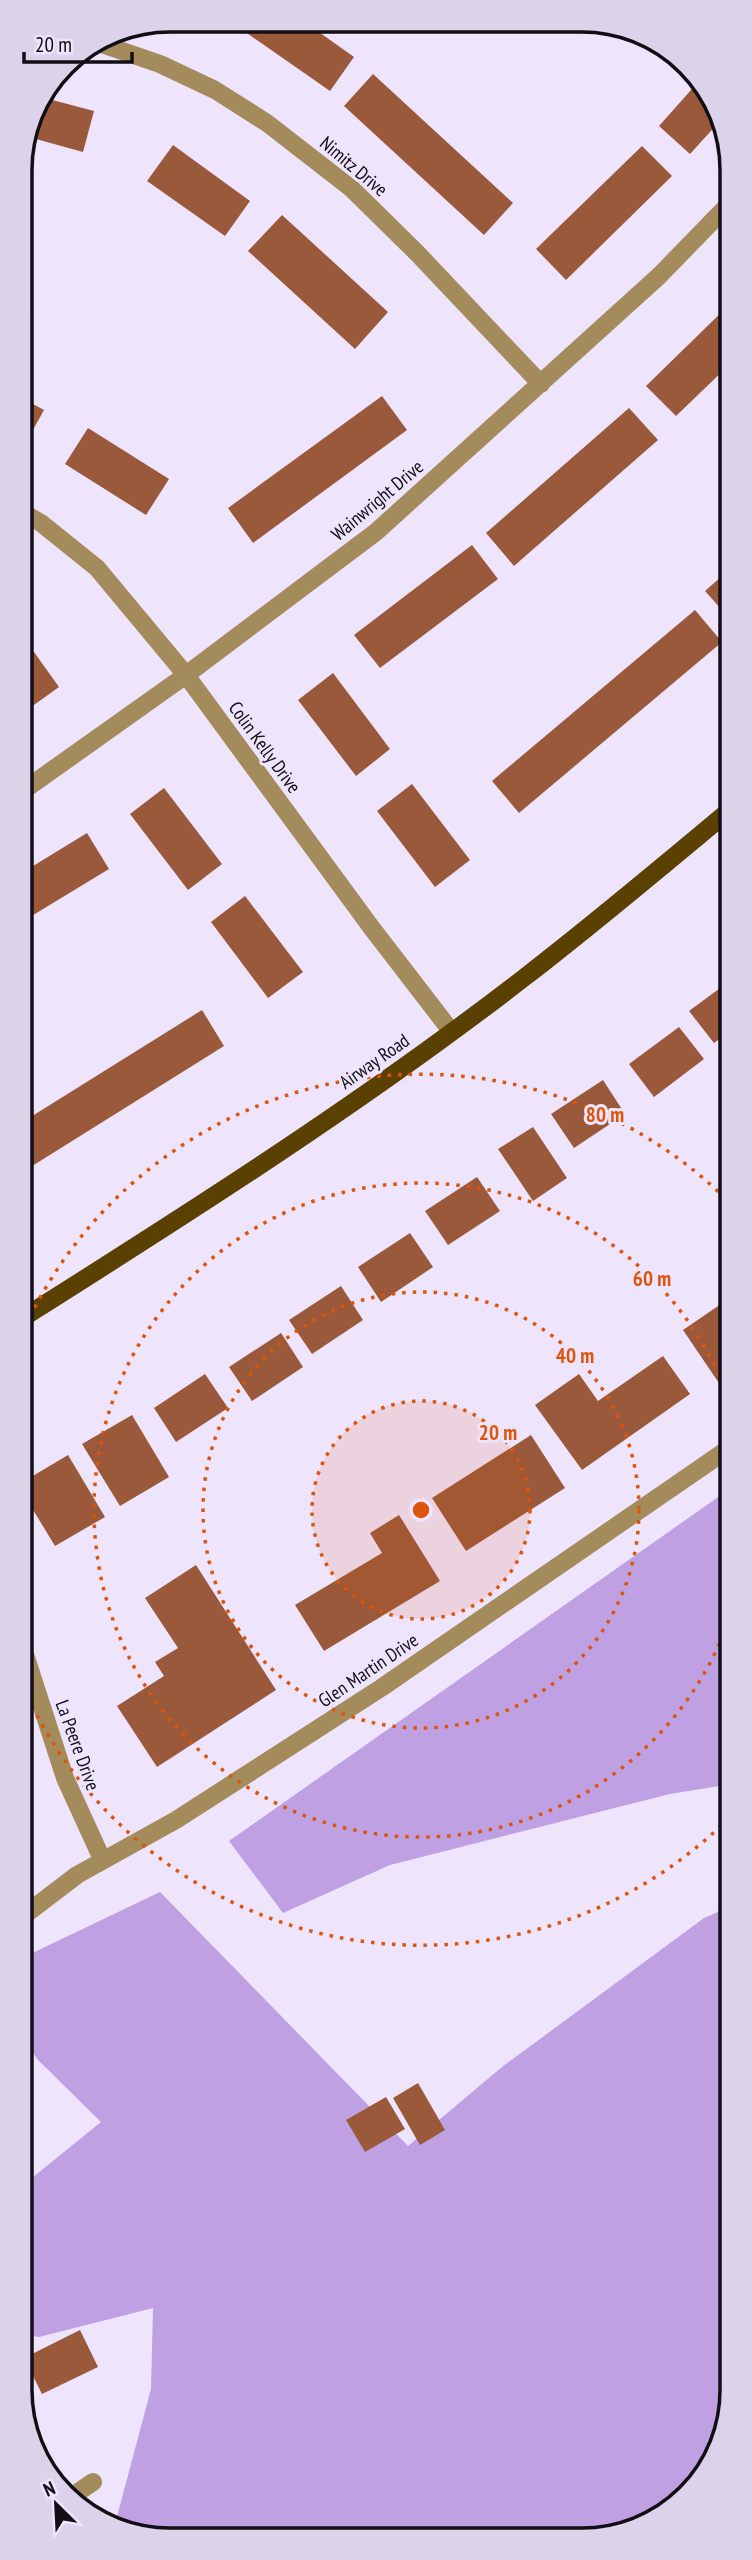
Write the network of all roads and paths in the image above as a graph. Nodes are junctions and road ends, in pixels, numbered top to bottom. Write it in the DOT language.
graph roads {
  1 [pos="108,46"];
  2 [pos="720,213"];
  3 [pos="541,384"];
  4 [pos="32,518"];
  5 [pos="186,676"];
  6 [pos="32,785"];
  7 [pos="720,818"];
  8 [pos="451,1031"];
  9 [pos="32,1313"];
  10 [pos="720,1455"];
  11 [pos="32,1676"];
  12 [pos="102,1859"];
  13 [pos="32,1909"];
  1 -- 3 [label="street, Nimitz Drive"];
  2 -- 3 [label="street, Wainwright Drive"];
  3 -- 5 [label="street, Wainwright Drive"];
  4 -- 5 [label="street, Colin Kelly Drive"];
  5 -- 6 [label="street, Wainwright Drive"];
  5 -- 8 [label="street, Colin Kelly Drive"];
  7 -- 8 [label="main road, Airway Road"];
  8 -- 9 [label="main road, Airway Road"];
  10 -- 12 [label="street, Glen Martin Drive"];
  11 -- 12 [label="street, La Peere Drive"];
  12 -- 13 [label="street, Glen Martin Drive"];
}
